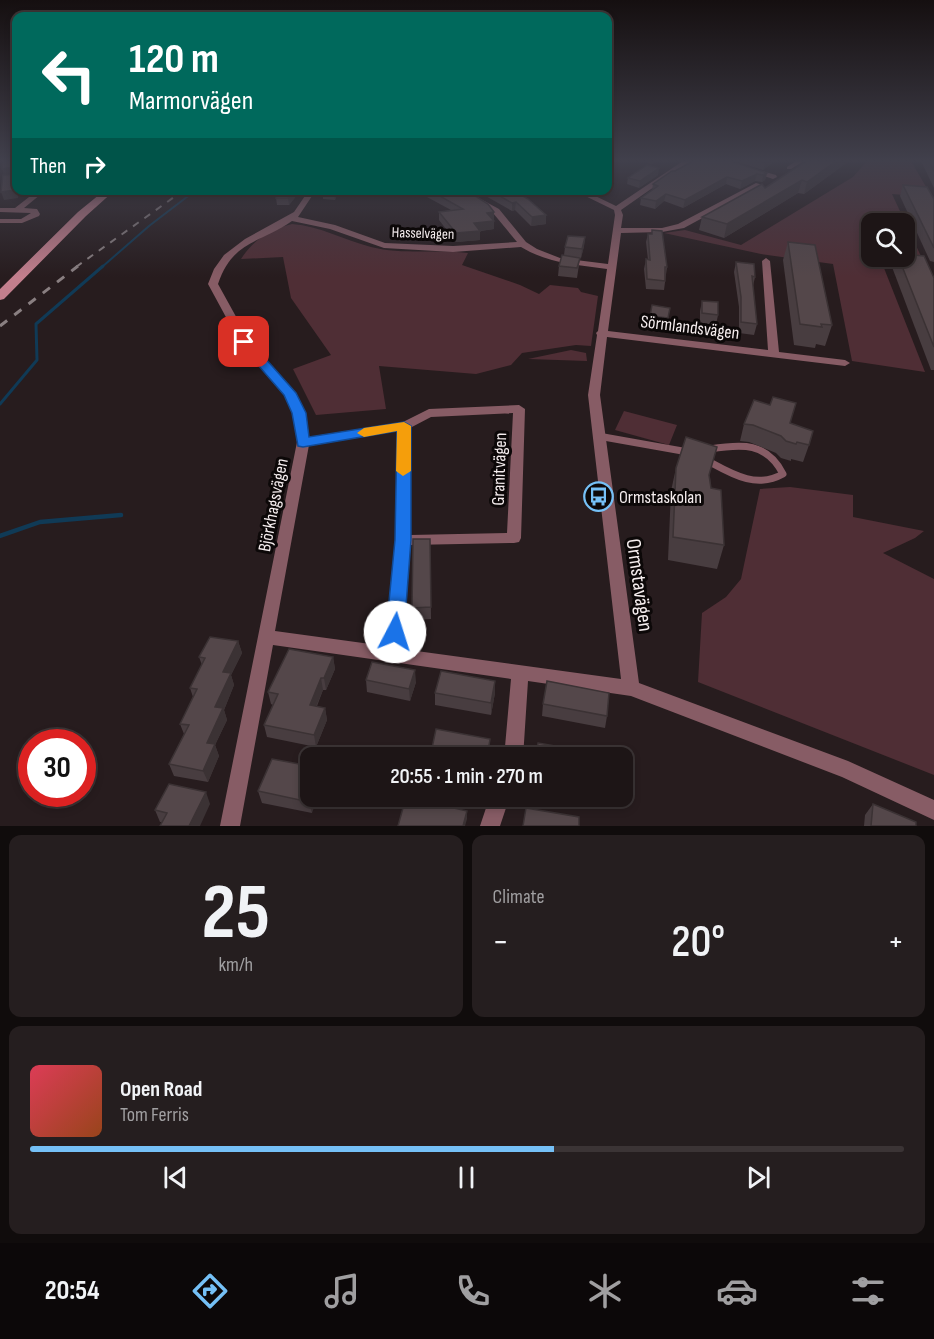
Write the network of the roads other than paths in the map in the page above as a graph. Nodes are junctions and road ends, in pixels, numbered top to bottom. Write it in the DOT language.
graph roads {
  1 [pos="31,200"];
  2 [pos="99,200"];
  3 [pos="307,200"];
  4 [pos="476,200"];
  5 [pos="597,200"];
  6 [pos="631,200"];
  7 [pos="731,200"];
  8 [pos="617,209"];
  9 [pos="0,210"];
  10 [pos="17,210"];
  11 [pos="290,218"];
  12 [pos="0,221"];
  13 [pos="618,231"];
  14 [pos="523,244"];
  15 [pos="766,261"];
  16 [pos="611,267"];
  17 [pos="0,296"];
  18 [pos="601,333"];
  19 [pos="774,354"];
  20 [pos="845,363"];
  21 [pos="404,426"];
  22 [pos="597,436"];
  23 [pos="303,442"];
  24 [pos="691,452"];
  25 [pos="403,540"];
  26 [pos="266,637"];
  27 [pos="393,655"];
  28 [pos="520,672"];
  29 [pos="632,688"];
  30 [pos="514,747"];
  31 [pos="497,807"];
  32 [pos="934,810"];
  33 [pos="230,826"];
  34 [pos="490,826"];
  1 -- 10 [label="street"];
  2 -- 17 [label="street"];
  3 -- 11 [label="street, Björkhagsvägen"];
  4 -- 14 [label="street"];
  5 -- 8 [label="street"];
  6 -- 8 [label="street"];
  7 -- 13 [label="street"];
  8 -- 13 [label="street, Ormstavägen"];
  9 -- 10 [label="street"];
  10 -- 12 [label="street"];
  11 -- 14 [label="street, Hasselvägen"];
  11 -- 23 [label="street, Björkhagsvägen"];
  13 -- 16 [label="street, Ormstavägen"];
  14 -- 16 [label="street"];
  15 -- 19 [label="street"];
  16 -- 18 [label="street, Ormstavägen"];
  18 -- 19 [label="street, Sörmlandsvägen"];
  18 -- 22 [label="street, Ormstavägen"];
  19 -- 20 [label="street, Sörmlandsvägen"];
  21 -- 23 [label="street"];
  21 -- 25 [label="street"];
  21 -- 25 [label="street, Granitvägen"];
  22 -- 24 [label="lane"];
  22 -- 29 [label="street, Ormstavägen"];
  23 -- 26 [label="street, Björkhagsvägen"];
  24 -- 24 [label="lane"];
  25 -- 27 [label="street"];
  26 -- 27 [label="street"];
  26 -- 33 [label="street, Björkhagsvägen"];
  27 -- 28 [label="street"];
  28 -- 29 [label="street"];
  28 -- 30 [label="street"];
  29 -- 32 [label="street"];
  31 -- 34 [label="street"];
}
